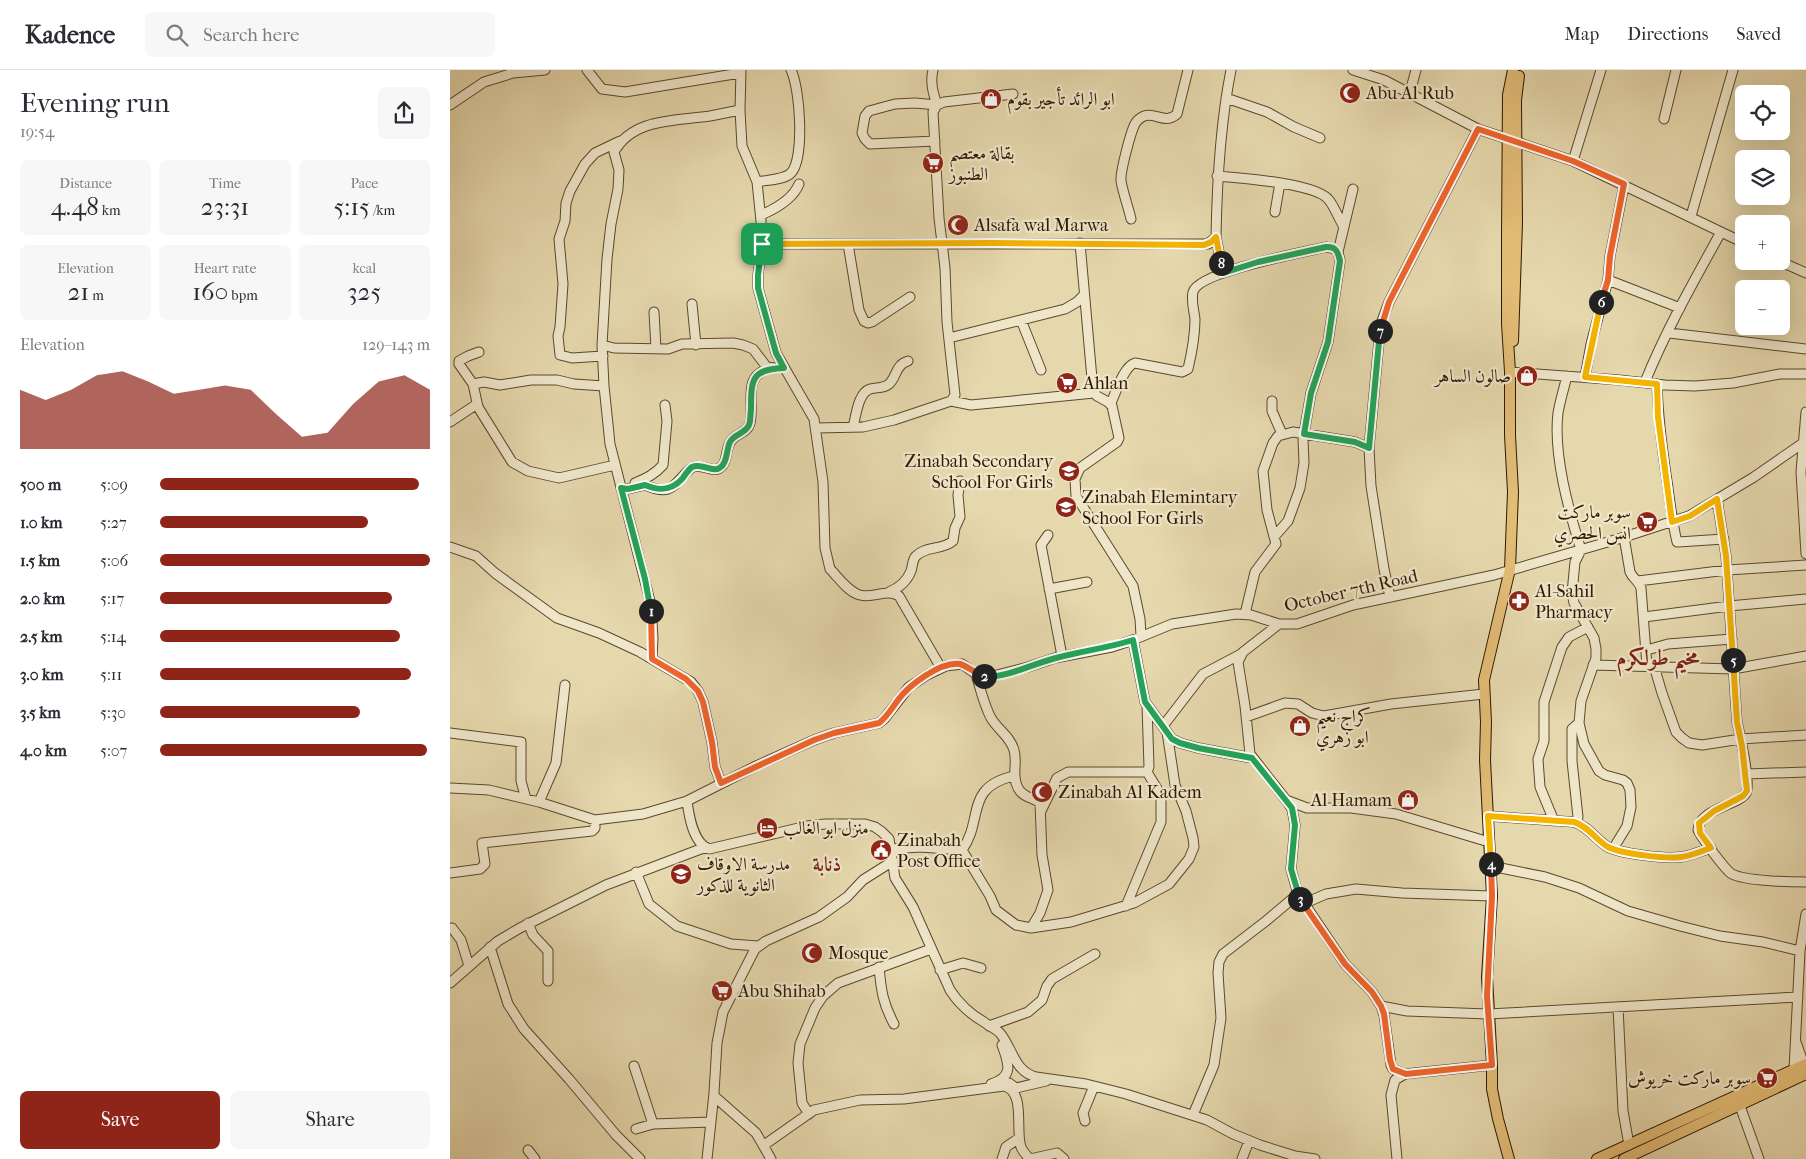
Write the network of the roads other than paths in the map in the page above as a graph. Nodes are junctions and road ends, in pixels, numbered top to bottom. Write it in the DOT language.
graph roads {
  1 [pos="544,70"];
  2 [pos="587,70"];
  3 [pos="791,70"];
  4 [pos="933,70"];
  5 [pos="1188,70"];
  6 [pos="1232,70"];
  7 [pos="1353,70"];
  8 [pos="1383,70"];
  9 [pos="1416,70"];
  10 [pos="1513,70"];
  11 [pos="1520,70"];
  12 [pos="1601,70"];
  13 [pos="1676,70"];
  14 [pos="1733,70"];
  15 [pos="741,71"];
  16 [pos="1384,80"];
  17 [pos="1410,92"];
  18 [pos="1013,94"];
  19 [pos="1226,98"];
  20 [pos="450,105"];
  21 [pos="937,105"];
  22 [pos="740,110"];
  23 [pos="1664,119"];
  24 [pos="1478,129"];
  25 [pos="1320,138"];
  26 [pos="1512,140"];
  27 [pos="620,141"];
  28 [pos="935,141"];
  29 [pos="1573,161"];
  30 [pos="1217,176"];
  31 [pos="757,182"];
  32 [pos="1280,183"];
  33 [pos="799,184"];
  34 [pos="1624,184"];
  35 [pos="1353,190"];
  36 [pos="1275,212"];
  37 [pos="761,215"];
  38 [pos="1691,216"];
  39 [pos="1132,219"];
  40 [pos="1344,227"];
  41 [pos="1722,232"];
  42 [pos="1216,237"];
  43 [pos="1735,238"];
  44 [pos="1080,243"];
  45 [pos="762,244"];
  46 [pos="848,244"];
  47 [pos="942,244"];
  48 [pos="1338,252"];
  49 [pos="1790,266"];
  50 [pos="1223,273"];
  51 [pos="1806,273"];
  52 [pos="1608,280"];
  53 [pos="1084,294"];
  54 [pos="910,296"];
  55 [pos="692,304"];
  56 [pos="1680,308"];
  57 [pos="654,312"];
  58 [pos="1021,320"];
  59 [pos="1669,332"];
  60 [pos="949,338"];
  61 [pos="696,344"];
  62 [pos="602,345"];
  63 [pos="656,349"];
  64 [pos="1806,349"];
  65 [pos="479,352"];
  66 [pos="603,356"];
  67 [pos="908,361"];
  68 [pos="771,368"];
  69 [pos="784,368"];
  70 [pos="1041,370"];
  71 [pos="1510,372"];
  72 [pos="1806,374"];
  73 [pos="1567,376"];
  74 [pos="1585,377"];
  75 [pos="1645,382"];
  76 [pos="473,384"];
  77 [pos="1657,384"];
  78 [pos="604,386"];
  79 [pos="1094,393"];
  80 [pos="950,401"];
  81 [pos="1272,401"];
  82 [pos="1111,403"];
  83 [pos="477,404"];
  84 [pos="665,405"];
  85 [pos="1806,412"];
  86 [pos="450,422"];
  87 [pos="853,427"];
  88 [pos="816,428"];
  89 [pos="1282,434"];
  90 [pos="1304,434"];
  91 [pos="1803,442"];
  92 [pos="1369,448"];
  93 [pos="615,464"];
  94 [pos="960,481"];
  95 [pos="621,488"];
  96 [pos="1717,499"];
  97 [pos="1672,522"];
  98 [pos="1805,533"];
  99 [pos="1048,535"];
  100 [pos="1274,537"];
  101 [pos="1624,537"];
  102 [pos="1724,539"];
  103 [pos="450,547"];
  104 [pos="1582,550"];
  105 [pos="1806,554"];
  106 [pos="1806,565"];
  107 [pos="1727,570"];
  108 [pos="1509,571"];
  109 [pos="1638,581"];
  110 [pos="1088,582"];
  111 [pos="1049,588"];
  112 [pos="889,592"];
  113 [pos="1390,597"];
  114 [pos="1806,599"];
  115 [pos="1729,606"];
  116 [pos="1245,614"];
  117 [pos="1644,617"];
  118 [pos="1279,624"];
  119 [pos="1588,627"];
  120 [pos="1137,638"];
  121 [pos="1732,639"];
  122 [pos="1647,650"];
  123 [pos="1241,654"];
  124 [pos="1062,656"];
  125 [pos="1806,656"];
  126 [pos="652,659"];
  127 [pos="1593,665"];
  128 [pos="1651,666"];
  129 [pos="941,668"];
  130 [pos="1733,669"];
  131 [pos="976,674"];
  132 [pos="565,685"];
  133 [pos="1484,694"];
  134 [pos="1147,705"];
  135 [pos="1246,717"];
  136 [pos="1579,723"];
  137 [pos="1165,729"];
  138 [pos="450,733"];
  139 [pos="1806,735"];
  140 [pos="1741,739"];
  141 [pos="1252,758"];
  142 [pos="1147,772"];
  143 [pos="1806,772"];
  144 [pos="1746,774"];
  145 [pos="1014,776"];
  146 [pos="721,783"];
  147 [pos="450,788"];
  148 [pos="526,799"];
  149 [pos="1286,800"];
  150 [pos="687,801"];
  151 [pos="539,802"];
  152 [pos="1040,813"];
  153 [pos="1488,816"];
  154 [pos="595,820"];
  155 [pos="1554,821"];
  156 [pos="1576,823"];
  157 [pos="1489,842"];
  158 [pos="706,848"];
  159 [pos="1711,848"];
  160 [pos="892,849"];
  161 [pos="1613,849"];
  162 [pos="962,850"];
  163 [pos="893,861"];
  164 [pos="1491,866"];
  165 [pos="636,872"];
  166 [pos="450,873"];
  167 [pos="1806,882"];
  168 [pos="1298,894"];
  169 [pos="1492,896"];
  170 [pos="1304,904"];
  171 [pos="1126,906"];
  172 [pos="1806,914"];
  173 [pos="528,923"];
  174 [pos="452,928"];
  175 [pos="1031,928"];
  176 [pos="758,946"];
  177 [pos="490,947"];
  178 [pos="931,949"];
  179 [pos="1800,951"];
  180 [pos="1095,954"];
  181 [pos="469,966"];
  182 [pos="879,968"];
  183 [pos="981,968"];
  184 [pos="940,970"];
  185 [pos="548,981"];
  186 [pos="450,984"];
  187 [pos="1798,997"];
  188 [pos="1381,1006"];
  189 [pos="1618,1007"];
  190 [pos="1488,1014"];
  191 [pos="894,1024"];
  192 [pos="989,1025"];
  193 [pos="1796,1042"];
  194 [pos="1391,1065"];
  195 [pos="1492,1065"];
  196 [pos="634,1066"];
  197 [pos="1805,1069"];
  198 [pos="1794,1070"];
  199 [pos="1406,1074"];
  200 [pos="1029,1075"];
  201 [pos="1056,1079"];
  202 [pos="1027,1084"];
  203 [pos="1094,1086"];
  204 [pos="967,1092"];
  205 [pos="1391,1095"];
  206 [pos="714,1096"];
  207 [pos="1740,1106"];
  208 [pos="1019,1112"];
  209 [pos="809,1114"];
  210 [pos="1193,1115"];
  211 [pos="1086,1121"];
  212 [pos="710,1122"];
  213 [pos="654,1124"];
  214 [pos="636,1129"];
  215 [pos="1019,1138"];
  216 [pos="1249,1141"];
  217 [pos="764,1145"];
  218 [pos="1629,1145"];
  219 [pos="528,1150"];
  220 [pos="1509,1158"];
  221 [pos="535,1159"];
  222 [pos="640,1159"];
  223 [pos="707,1159"];
  224 [pos="771,1159"];
  225 [pos="1002,1159"];
  226 [pos="1030,1159"];
  227 [pos="1064,1159"];
  228 [pos="1242,1159"];
  229 [pos="1315,1159"];
  230 [pos="1397,1159"];
  231 [pos="1597,1159"];
  232 [pos="1624,1159"];
  233 [pos="1759,1159"];
  1 -- 20 [label="street"];
  2 -- 15 [label="street"];
  3 -- 31 [label="street"];
  4 -- 21 [label="street"];
  5 -- 39 [label="street"];
  6 -- 19 [label="street"];
  7 -- 16 [label="street"];
  8 -- 16 [label="street"];
  9 -- 17 [label="street"];
  10 -- 26 [label="main road"];
  11 -- 26 [label="main road"];
  12 -- 29 [label="street"];
  13 -- 23 [label="street"];
  14 -- 38 [label="street"];
  15 -- 22 [label="street"];
  16 -- 17 [label="street"];
  17 -- 24 [label="street"];
  18 -- 21 [label="street"];
  19 -- 25 [label="street"];
  19 -- 30 [label="street"];
  21 -- 28 [label="street"];
  21 -- 28 [label="street"];
  22 -- 27 [label="street"];
  22 -- 31 [label="street"];
  24 -- 26 [label="street"];
  24 -- 92 [label="street"];
  26 -- 29 [label="street"];
  26 -- 71 [label="main road"];
  27 -- 62 [label="street"];
  27 -- 66 [label="street"];
  28 -- 47 [label="street"];
  29 -- 34 [label="street"];
  30 -- 32 [label="street"];
  30 -- 42 [label="street"];
  31 -- 37 [label="street"];
  32 -- 36 [label="street"];
  32 -- 40 [label="street"];
  33 -- 37 [label="street"];
  34 -- 38 [label="street"];
  34 -- 52 [label="street"];
  35 -- 40 [label="street"];
  37 -- 45 [label="street"];
  38 -- 41 [label="street"];
  40 -- 48 [label="street"];
  41 -- 43 [label="street"];
  41 -- 56 [label="street"];
  42 -- 44 [label="street"];
  42 -- 50 [label="street"];
  44 -- 47 [label="street"];
  44 -- 53 [label="street"];
  45 -- 46 [label="street"];
  45 -- 69 [label="street"];
  46 -- 47 [label="street"];
  46 -- 54 [label="street"];
  47 -- 60 [label="street"];
  48 -- 50 [label="street"];
  48 -- 90 [label="street"];
  49 -- 51 [label="street"];
  50 -- 82 [label="street"];
  52 -- 56 [label="street"];
  52 -- 74 [label="street"];
  53 -- 58 [label="street"];
  53 -- 79 [label="street"];
  55 -- 61 [label="street"];
  56 -- 59 [label="street"];
  57 -- 63 [label="street"];
  58 -- 60 [label="street"];
  58 -- 70 [label="street"];
  59 -- 64 [label="street"];
  59 -- 75 [label="street"];
  60 -- 80 [label="street"];
  61 -- 63 [label="street"];
  61 -- 68 [label="street"];
  62 -- 63 [label="street"];
  62 -- 66 [label="street"];
  65 -- 76 [label="street"];
  66 -- 78 [label="street"];
  67 -- 87 [label="street"];
  68 -- 69 [label="street"];
  68 -- 95 [label="street"];
  69 -- 88 [label="street"];
  71 -- 73 [label="street"];
  71 -- 108 [label="main road"];
  72 -- 77 [label="street"];
  73 -- 74 [label="street"];
  73 -- 104 [label="street"];
  74 -- 75 [label="street"];
  75 -- 77 [label="street"];
  76 -- 78 [label="street"];
  76 -- 83 [label="street"];
  77 -- 97 [label="street"];
  78 -- 93 [label="street"];
  79 -- 80 [label="street"];
  79 -- 82 [label="street"];
  80 -- 87 [label="street"];
  81 -- 89 [label="street"];
  82 -- 120 [label="street"];
  83 -- 86 [label="street"];
  83 -- 93 [label="street"];
  84 -- 95 [label="street"];
  85 -- 91 [label="street"];
  87 -- 88 [label="street"];
  88 -- 112 [label="street"];
  89 -- 90 [label="street"];
  89 -- 100 [label="street"];
  90 -- 92 [label="street"];
  90 -- 100 [label="street"];
  91 -- 96 [label="street, October 7th Road"];
  91 -- 98 [label="street"];
  92 -- 113 [label="street"];
  93 -- 95 [label="street"];
  94 -- 112 [label="street"];
  95 -- 126 [label="street"];
  96 -- 97 [label="street, October 7th Road"];
  96 -- 102 [label="street"];
  97 -- 101 [label="street, October 7th Road"];
  97 -- 102 [label="street"];
  98 -- 105 [label="street"];
  99 -- 111 [label="street"];
  100 -- 116 [label="street"];
  101 -- 104 [label="street, October 7th Road"];
  101 -- 109 [label="street"];
  102 -- 107 [label="street"];
  103 -- 126 [label="street"];
  104 -- 108 [label="street, October 7th Road"];
  104 -- 119 [label="street"];
  106 -- 107 [label="street"];
  107 -- 109 [label="street"];
  107 -- 115 [label="street"];
  108 -- 113 [label="street, October 7th Road"];
  108 -- 133 [label="main road"];
  109 -- 117 [label="street"];
  110 -- 111 [label="street"];
  111 -- 124 [label="street"];
  112 -- 129 [label="street"];
  113 -- 118 [label="street, October 7th Road"];
  114 -- 115 [label="street"];
  115 -- 117 [label="street"];
  115 -- 121 [label="street"];
  116 -- 118 [label="street, October 7th Road"];
  116 -- 120 [label="street, October 7th Road"];
  117 -- 122 [label="street"];
  118 -- 123 [label="street"];
  119 -- 127 [label="street"];
  119 -- 155 [label="street"];
  120 -- 124 [label="street, October 7th Road"];
  120 -- 134 [label="street"];
  121 -- 122 [label="street"];
  121 -- 130 [label="street"];
  122 -- 128 [label="street"];
  123 -- 135 [label="street"];
  123 -- 137 [label="street"];
  124 -- 131 [label="street, October 7th Road"];
  125 -- 130 [label="street"];
  126 -- 146 [label="street"];
  127 -- 128 [label="street"];
  127 -- 136 [label="street"];
  128 -- 130 [label="street"];
  128 -- 140 [label="street"];
  129 -- 131 [label="street, October 7th Road"];
  129 -- 146 [label="street, October 7th Road"];
  130 -- 140 [label="street"];
  131 -- 145 [label="street"];
  132 -- 151 [label="street"];
  133 -- 135 [label="street"];
  133 -- 153 [label="main road"];
  134 -- 137 [label="street"];
  134 -- 142 [label="street"];
  135 -- 141 [label="street"];
  136 -- 156 [label="street"];
  136 -- 161 [label="street"];
  137 -- 141 [label="street"];
  137 -- 171 [label="street"];
  138 -- 148 [label="street"];
  139 -- 140 [label="street"];
  140 -- 144 [label="street"];
  141 -- 149 [label="street"];
  142 -- 152 [label="street"];
  142 -- 171 [label="street"];
  143 -- 144 [label="street"];
  144 -- 159 [label="street"];
  145 -- 152 [label="street"];
  145 -- 162 [label="street"];
  146 -- 150 [label="street, October 7th Road"];
  147 -- 148 [label="street"];
  148 -- 151 [label="street"];
  149 -- 157 [label="street"];
  149 -- 168 [label="street"];
  150 -- 154 [label="street, October 7th Road"];
  150 -- 158 [label="street"];
  151 -- 154 [label="street"];
  152 -- 175 [label="street"];
  153 -- 155 [label="street"];
  153 -- 157 [label="main road"];
  154 -- 166 [label="street"];
  155 -- 156 [label="street"];
  156 -- 161 [label="street"];
  157 -- 164 [label="main road"];
  158 -- 160 [label="street"];
  158 -- 165 [label="street"];
  159 -- 161 [label="street"];
  159 -- 167 [label="street"];
  160 -- 162 [label="street"];
  160 -- 163 [label="street"];
  162 -- 175 [label="street"];
  163 -- 176 [label="street"];
  163 -- 178 [label="street"];
  164 -- 169 [label="main road"];
  164 -- 179 [label="street"];
  165 -- 173 [label="street"];
  165 -- 176 [label="street"];
  168 -- 170 [label="street"];
  168 -- 210 [label="street"];
  169 -- 170 [label="street"];
  169 -- 190 [label="main road"];
  170 -- 188 [label="street"];
  171 -- 175 [label="street"];
  172 -- 179 [label="street"];
  173 -- 177 [label="street"];
  173 -- 185 [label="street"];
  174 -- 181 [label="street"];
  176 -- 206 [label="street"];
  177 -- 181 [label="street"];
  177 -- 222 [label="street"];
  178 -- 182 [label="street"];
  178 -- 184 [label="street"];
  179 -- 187 [label="street"];
  180 -- 192 [label="street"];
  181 -- 186 [label="street"];
  182 -- 191 [label="street"];
  182 -- 209 [label="street"];
  183 -- 184 [label="street"];
  184 -- 192 [label="street"];
  187 -- 189 [label="street"];
  187 -- 193 [label="street"];
  188 -- 190 [label="street"];
  188 -- 194 [label="street"];
  189 -- 190 [label="street"];
  189 -- 218 [label="street"];
  190 -- 195 [label="main road"];
  192 -- 200 [label="street"];
  192 -- 204 [label="street"];
  193 -- 197 [label="street"];
  193 -- 198 [label="street"];
  194 -- 199 [label="street"];
  194 -- 205 [label="street"];
  195 -- 199 [label="street"];
  195 -- 220 [label="main road"];
  196 -- 213 [label="street"];
  197 -- 198 [label="main road"];
  197 -- 207 [label="main road"];
  198 -- 218 [label="main road"];
  199 -- 205 [label="street"];
  200 -- 201 [label="street"];
  200 -- 202 [label="street"];
  201 -- 202 [label="street"];
  201 -- 203 [label="street"];
  202 -- 208 [label="street"];
  203 -- 210 [label="street"];
  203 -- 211 [label="street"];
  204 -- 208 [label="street"];
  204 -- 209 [label="street"];
  205 -- 230 [label="street"];
  206 -- 212 [label="street"];
  206 -- 217 [label="street"];
  207 -- 232 [label="main road"];
  207 -- 233 [label="street"];
  208 -- 215 [label="street"];
  209 -- 217 [label="street"];
  210 -- 216 [label="street"];
  212 -- 213 [label="street"];
  212 -- 223 [label="street"];
  213 -- 214 [label="street"];
  215 -- 225 [label="street"];
  215 -- 226 [label="street"];
  216 -- 228 [label="street"];
  216 -- 229 [label="street"];
  217 -- 224 [label="street"];
  218 -- 231 [label="main road"];
  219 -- 221 [label="street"];
  226 -- 227 [label="street"];
}
